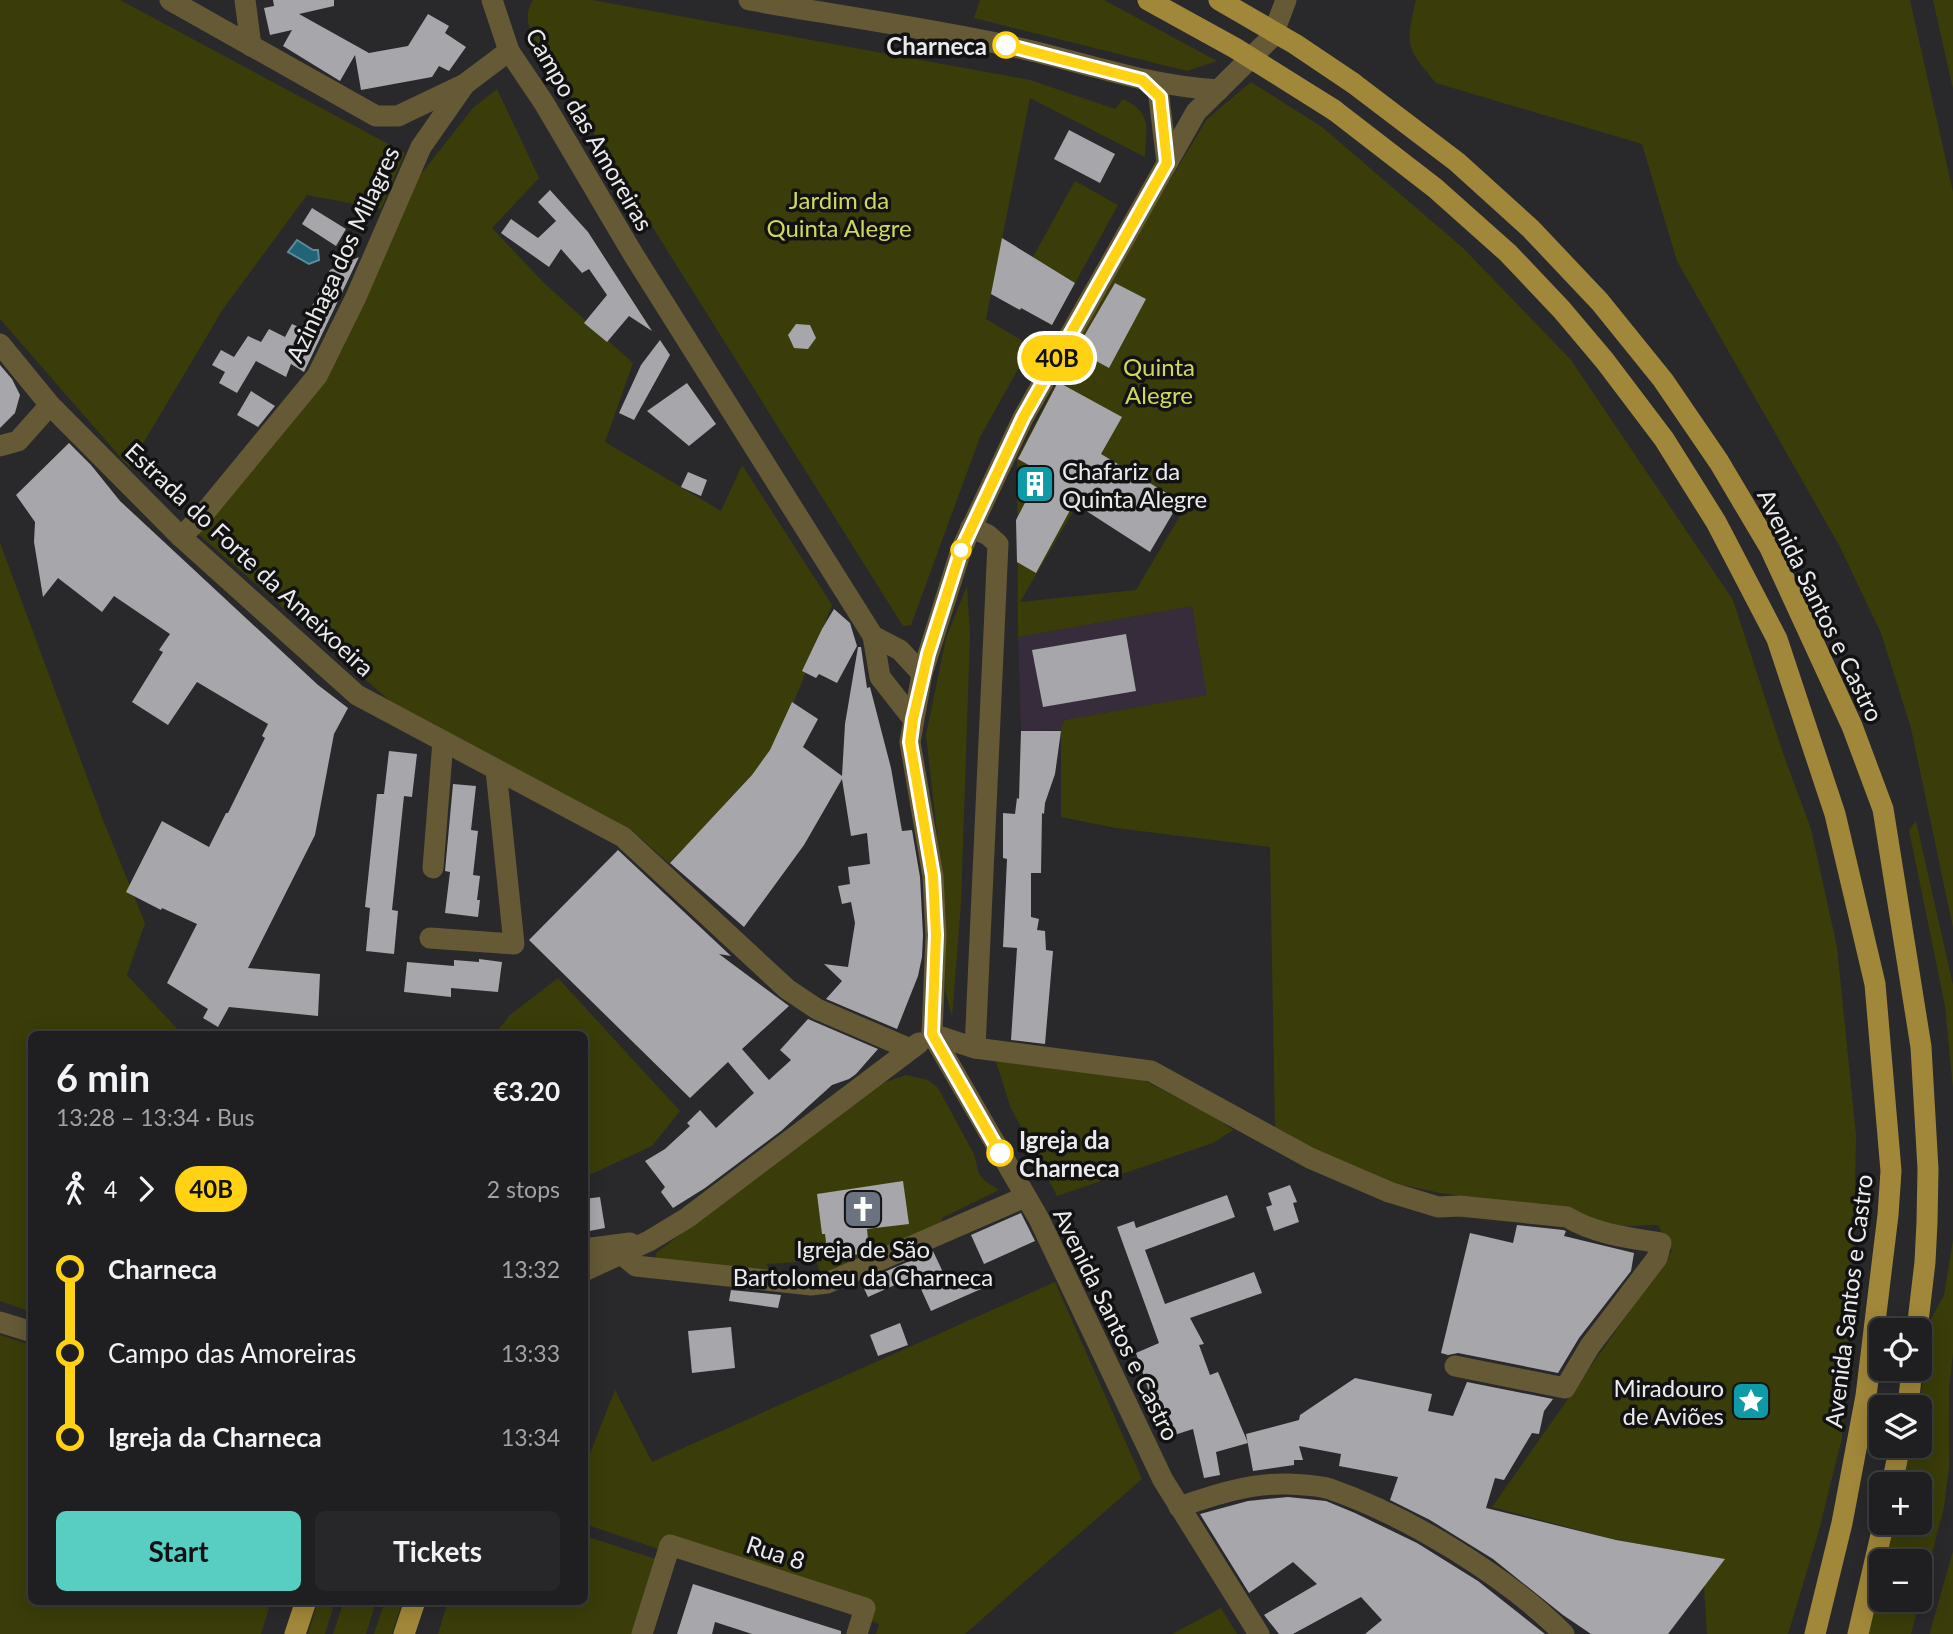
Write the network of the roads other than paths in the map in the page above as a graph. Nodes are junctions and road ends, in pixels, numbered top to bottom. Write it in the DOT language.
graph roads {
  1 [pos="170,0"];
  2 [pos="245,0"];
  3 [pos="492,0"];
  4 [pos="749,0"];
  5 [pos="1147,0"];
  6 [pos="1219,0"];
  7 [pos="1242,0"];
  8 [pos="1286,0"];
  9 [pos="1272,37"];
  10 [pos="251,46"];
  11 [pos="509,51"];
  12 [pos="1142,80"];
  13 [pos="465,84"];
  14 [pos="1219,90"];
  15 [pos="1160,97"];
  16 [pos="1196,112"];
  17 [pos="1167,163"];
  18 [pos="0,345"];
  19 [pos="50,405"];
  20 [pos="0,446"];
  21 [pos="971,527"];
  22 [pos="180,537"];
  23 [pos="873,636"];
  24 [pos="922,674"];
  25 [pos="913,719"];
  26 [pos="443,740"];
  27 [pos="496,770"];
  28 [pos="433,868"];
  29 [pos="430,938"];
  30 [pos="932,1034"];
  31 [pos="975,1048"];
  32 [pos="910,1049"];
  33 [pos="1025,1196"];
  34 [pos="649,1241"];
  35 [pos="588,1249"];
  36 [pos="620,1253"];
  37 [pos="588,1269"];
  38 [pos="1918,1318"];
  39 [pos="0,1322"];
  40 [pos="28,1331"];
  41 [pos="1455,1366"];
  42 [pos="1179,1507"];
  43 [pos="1881,1535"];
  44 [pos="305,1605"];
  45 [pos="414,1605"];
  46 [pos="295,1634"];
  47 [pos="404,1634"];
  48 [pos="642,1634"];
  49 [pos="857,1634"];
  50 [pos="1259,1634"];
  51 [pos="1564,1634"];
  52 [pos="1815,1634"];
  53 [pos="1858,1634"];
  1 -- 10 [label="street"];
  2 -- 10 [label="street"];
  3 -- 11 [label="street, Campo das Amoreiras"];
  4 -- 12 [label="street"];
  5 -- 52 [label="main road, Avenida Santos e Castro, bridge"];
  6 -- 38 [label="main road, Avenida Santos e Castro, bridge"];
  7 -- 9 [label="street"];
  8 -- 9 [label="street"];
  9 -- 14 [label="street"];
  10 -- 13 [label="street"];
  11 -- 13 [label="street"];
  11 -- 23 [label="street, Campo das Amoreiras"];
  12 -- 14 [label="street"];
  12 -- 15 [label="street"];
  13 -- 22 [label="street, Azinhaga dos Milagres"];
  14 -- 16 [label="street"];
  15 -- 16 [label="street"];
  15 -- 17 [label="street"];
  16 -- 17 [label="street"];
  17 -- 21 [label="street"];
  18 -- 19 [label="street, Estrada do Forte da Ameixoeira"];
  19 -- 20 [label="street"];
  19 -- 22 [label="street, Estrada do Forte da Ameixoeira"];
  21 -- 24 [label="street"];
  21 -- 31 [label="street"];
  22 -- 26 [label="street, Estrada do Forte da Ameixoeira"];
  23 -- 24 [label="street, Campo das Amoreiras"];
  23 -- 25 [label="street, Campo das Amoreiras"];
  24 -- 25 [label="street"];
  25 -- 30 [label="street"];
  26 -- 27 [label="street, Estrada do Forte da Ameixoeira"];
  26 -- 28 [label="street"];
  27 -- 29 [label="street"];
  27 -- 32 [label="street, Estrada do Forte da Ameixoeira"];
  30 -- 31 [label="street"];
  30 -- 32 [label="street"];
  30 -- 33 [label="street, Avenida Santos e Castro"];
  31 -- 41 [label="street"];
  32 -- 34 [label="street"];
  33 -- 36 [label="street"];
  33 -- 42 [label="street, Avenida Santos e Castro"];
  34 -- 35 [label="street"];
  34 -- 36 [label="street"];
  36 -- 37 [label="street"];
  39 -- 40 [label="street"];
  42 -- 50 [label="street, Avenida Santos e Castro"];
  42 -- 51 [label="street"];
  43 -- 53 [label="main road"];
  44 -- 46 [label="main road"];
  45 -- 47 [label="main road"];
  48 -- 49 [label="street, Rua 8"];
}
